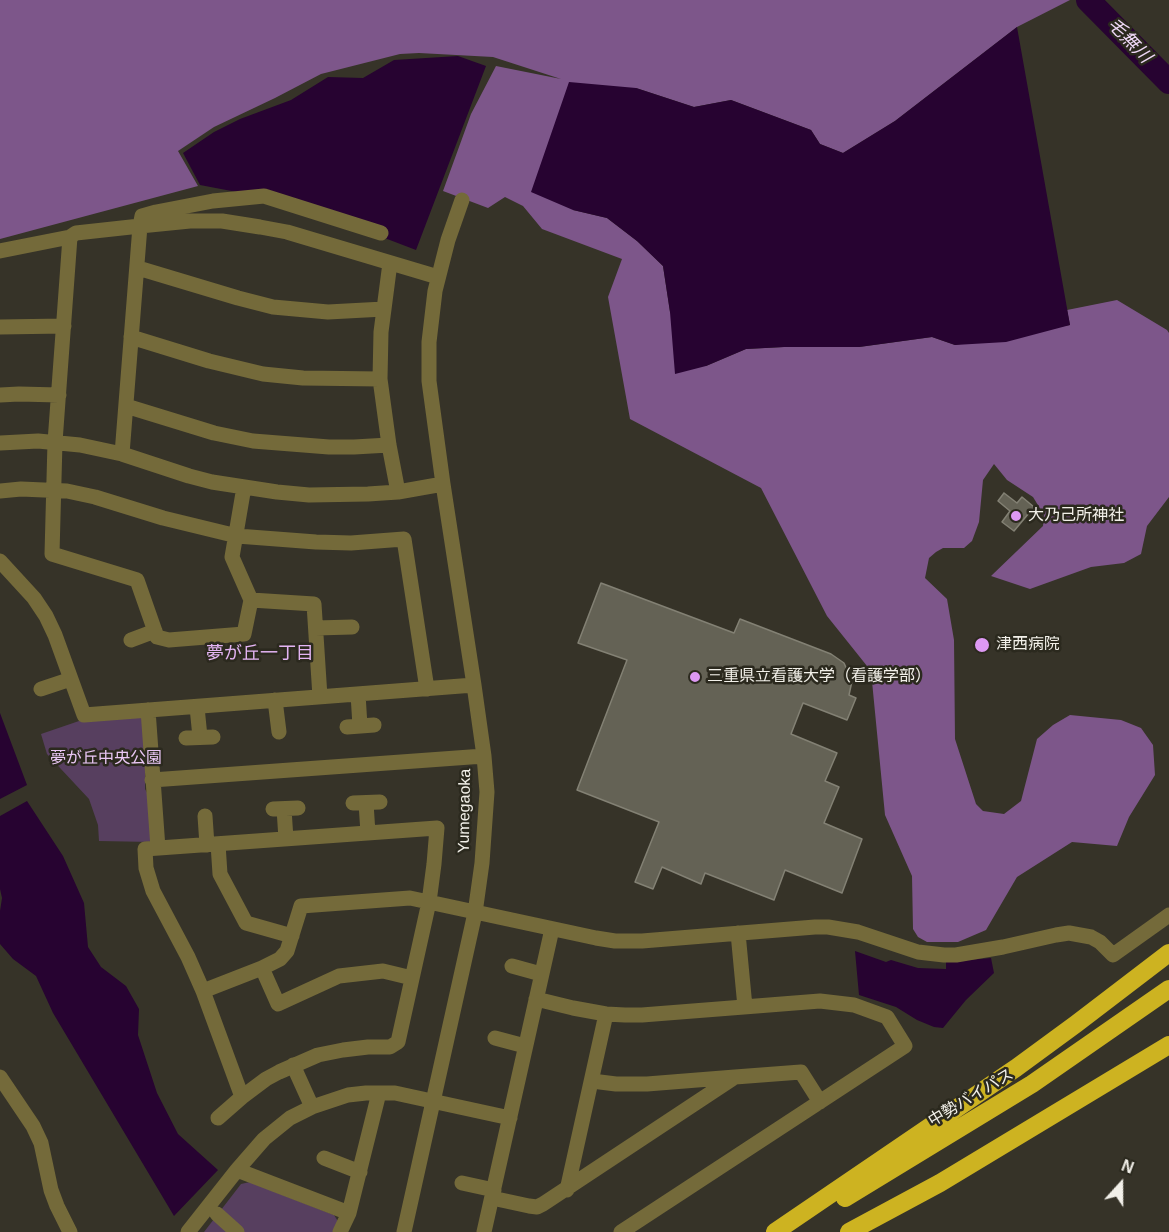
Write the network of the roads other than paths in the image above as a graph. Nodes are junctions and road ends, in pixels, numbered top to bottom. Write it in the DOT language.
graph roads {
  1 [pos="462,200"];
  2 [pos="140,226"];
  3 [pos="381,233"];
  4 [pos="70,237"];
  5 [pos="0,251"];
  6 [pos="390,263"];
  7 [pos="138,268"];
  8 [pos="438,278"];
  9 [pos="384,309"];
  10 [pos="64,326"];
  11 [pos="0,327"];
  12 [pos="131,338"];
  13 [pos="380,379"];
  14 [pos="0,395"];
  15 [pos="59,395"];
  16 [pos="126,406"];
  17 [pos="55,442"];
  18 [pos="0,443"];
  19 [pos="389,445"];
  20 [pos="122,454"];
  21 [pos="443,484"];
  22 [pos="244,488"];
  23 [pos="0,490"];
  24 [pos="55,491"];
  25 [pos="398,492"];
  26 [pos="237,536"];
  27 [pos="3,569"];
  28 [pos="251,600"];
  29 [pos="352,626"];
  30 [pos="316,628"];
  31 [pos="155,631"];
  32 [pos="131,640"];
  33 [pos="71,679"];
  34 [pos="474,685"];
  35 [pos="41,688"];
  36 [pos="427,689"];
  37 [pos="358,694"];
  38 [pos="320,697"];
  39 [pos="275,700"];
  40 [pos="197,707"];
  41 [pos="148,710"];
  42 [pos="360,726"];
  43 [pos="279,733"];
  44 [pos="200,737"];
  45 [pos="484,756"];
  46 [pos="152,780"];
  47 [pos="366,803"];
  48 [pos="285,809"];
  49 [pos="206,816"];
  50 [pos="368,833"];
  51 [pos="286,839"];
  52 [pos="213,845"];
  53 [pos="158,848"];
  54 [pos="429,902"];
  55 [pos="475,913"];
  56 [pos="1169,915"];
  57 [pos="552,929"];
  58 [pos="738,933"];
  59 [pos="292,936"];
  60 [pos="1169,953"];
  61 [pos="512,967"];
  62 [pos="262,968"];
  63 [pos="542,974"];
  64 [pos="412,978"];
  65 [pos="1169,989"];
  66 [pos="204,991"];
  67 [pos="536,999"];
  68 [pos="745,1007"];
  69 [pos="606,1014"];
  70 [pos="494,1039"];
  71 [pos="1169,1045"];
  72 [pos="525,1046"];
  73 [pos="293,1065"];
  74 [pos="0,1077"];
  75 [pos="735,1077"];
  76 [pos="592,1081"];
  77 [pos="380,1093"];
  78 [pos="242,1097"];
  79 [pos="433,1101"];
  80 [pos="820,1102"];
  81 [pos="312,1107"];
  82 [pos="218,1118"];
  83 [pos="510,1118"];
  84 [pos="324,1158"];
  85 [pos="237,1170"];
  86 [pos="360,1172"];
  87 [pos="462,1183"];
  88 [pos="567,1190"];
  89 [pos="493,1194"];
  90 [pos="349,1213"];
  91 [pos="217,1214"];
  92 [pos="70,1232"];
  93 [pos="188,1232"];
  94 [pos="237,1232"];
  95 [pos="340,1232"];
  96 [pos="404,1232"];
  97 [pos="484,1232"];
  98 [pos="621,1232"];
  99 [pos="775,1232"];
  100 [pos="789,1232"];
  101 [pos="849,1232"];
  1 -- 8 [label="street, Yumegaoka"];
  2 -- 3 [label="street"];
  2 -- 4 [label="street"];
  2 -- 6 [label="street"];
  2 -- 7 [label="street"];
  4 -- 5 [label="street"];
  4 -- 10 [label="street"];
  6 -- 8 [label="street"];
  6 -- 9 [label="street"];
  7 -- 9 [label="street"];
  7 -- 12 [label="street"];
  8 -- 21 [label="street, Yumegaoka"];
  9 -- 13 [label="street"];
  10 -- 11 [label="street"];
  10 -- 15 [label="street"];
  12 -- 13 [label="street"];
  12 -- 16 [label="street"];
  13 -- 19 [label="street"];
  14 -- 15 [label="street"];
  15 -- 17 [label="street"];
  16 -- 19 [label="street"];
  16 -- 20 [label="street"];
  17 -- 18 [label="street"];
  17 -- 20 [label="street"];
  17 -- 24 [label="street"];
  19 -- 25 [label="street"];
  20 -- 22 [label="street"];
  21 -- 25 [label="street"];
  21 -- 34 [label="street, Yumegaoka"];
  22 -- 25 [label="street"];
  22 -- 26 [label="street"];
  23 -- 24 [label="street"];
  24 -- 26 [label="street"];
  24 -- 31 [label="street"];
  26 -- 28 [label="street"];
  26 -- 36 [label="street"];
  27 -- 33 [label="street"];
  28 -- 30 [label="street"];
  28 -- 31 [label="street"];
  29 -- 30 [label="street"];
  30 -- 38 [label="street"];
  31 -- 32 [label="street"];
  33 -- 35 [label="street"];
  33 -- 41 [label="street"];
  34 -- 36 [label="street"];
  34 -- 45 [label="street, Yumegaoka"];
  36 -- 37 [label="street"];
  37 -- 38 [label="street"];
  37 -- 42 [label="street"];
  38 -- 39 [label="street"];
  39 -- 40 [label="street"];
  39 -- 43 [label="street"];
  40 -- 41 [label="street"];
  40 -- 44 [label="street"];
  41 -- 46 [label="street"];
  45 -- 46 [label="street"];
  45 -- 55 [label="street, Yumegaoka"];
  46 -- 53 [label="street"];
  47 -- 50 [label="street"];
  48 -- 51 [label="street"];
  49 -- 52 [label="street"];
  50 -- 51 [label="street"];
  50 -- 54 [label="street"];
  51 -- 52 [label="street"];
  52 -- 53 [label="street"];
  52 -- 59 [label="street"];
  53 -- 66 [label="street"];
  54 -- 55 [label="street"];
  54 -- 59 [label="street"];
  54 -- 64 [label="street"];
  55 -- 57 [label="street"];
  55 -- 79 [label="street, Yumegaoka"];
  56 -- 58 [label="street"];
  57 -- 58 [label="street"];
  57 -- 63 [label="street"];
  58 -- 68 [label="street"];
  59 -- 62 [label="street"];
  60 -- 99 [label="highway"];
  61 -- 63 [label="street"];
  62 -- 64 [label="street"];
  62 -- 66 [label="street"];
  63 -- 67 [label="street"];
  64 -- 73 [label="street"];
  65 -- 100 [label="highway, 中勢バイパス"];
  66 -- 78 [label="street"];
  67 -- 69 [label="street"];
  67 -- 72 [label="street"];
  68 -- 69 [label="street"];
  68 -- 80 [label="street"];
  69 -- 76 [label="street"];
  70 -- 72 [label="street"];
  71 -- 101 [label="highway"];
  72 -- 83 [label="street"];
  73 -- 78 [label="street"];
  73 -- 81 [label="street"];
  74 -- 92 [label="street"];
  75 -- 76 [label="street"];
  75 -- 80 [label="street"];
  75 -- 88 [label="street"];
  76 -- 88 [label="street"];
  77 -- 79 [label="street"];
  77 -- 81 [label="street"];
  77 -- 86 [label="street"];
  78 -- 82 [label="street"];
  79 -- 83 [label="street"];
  79 -- 96 [label="street, Yumegaoka"];
  80 -- 98 [label="street"];
  81 -- 85 [label="street"];
  83 -- 89 [label="street"];
  84 -- 86 [label="street"];
  85 -- 90 [label="street"];
  85 -- 93 [label="street"];
  86 -- 90 [label="street"];
  87 -- 89 [label="street"];
  88 -- 89 [label="street"];
  89 -- 97 [label="street"];
  90 -- 95 [label="street"];
  91 -- 94 [label="street"];
}
